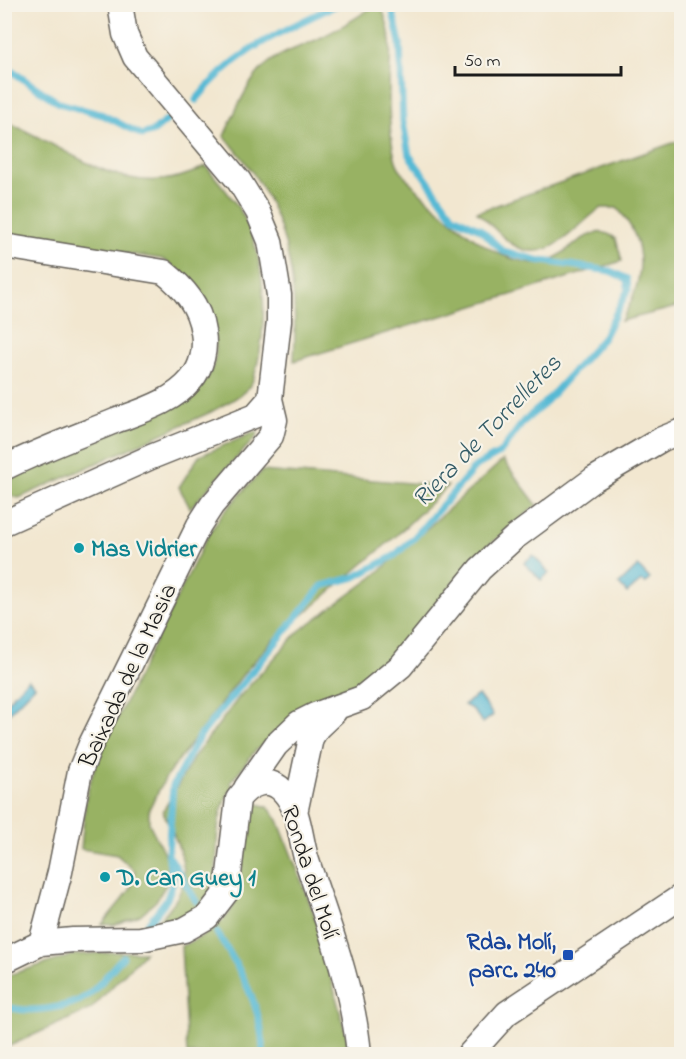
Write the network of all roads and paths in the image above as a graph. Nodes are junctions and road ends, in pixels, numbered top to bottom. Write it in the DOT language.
graph roads {
  1 [pos="120,4"];
  2 [pos="4,246"];
  3 [pos="270,399"];
  4 [pos="681,431"];
  5 [pos="4,468"];
  6 [pos="4,523"];
  7 [pos="341,707"];
  8 [pos="246,788"];
  9 [pos="295,813"];
  10 [pos="681,896"];
  11 [pos="40,943"];
  12 [pos="4,961"];
  13 [pos="359,1054"];
  14 [pos="471,1054"];
  1 -- 3 [label="street, Baixada de la Masia"];
  2 -- 5 [label="street"];
  3 -- 6 [label="street"];
  3 -- 11 [label="street, Baixada de la Masia"];
  4 -- 7 [label="street"];
  7 -- 8 [label="street"];
  7 -- 9 [label="street"];
  8 -- 9 [label="street, Ronda del Molí"];
  8 -- 11 [label="street"];
  9 -- 13 [label="street, Ronda del Molí"];
  10 -- 14 [label="street"];
  11 -- 12 [label="street"];
}
